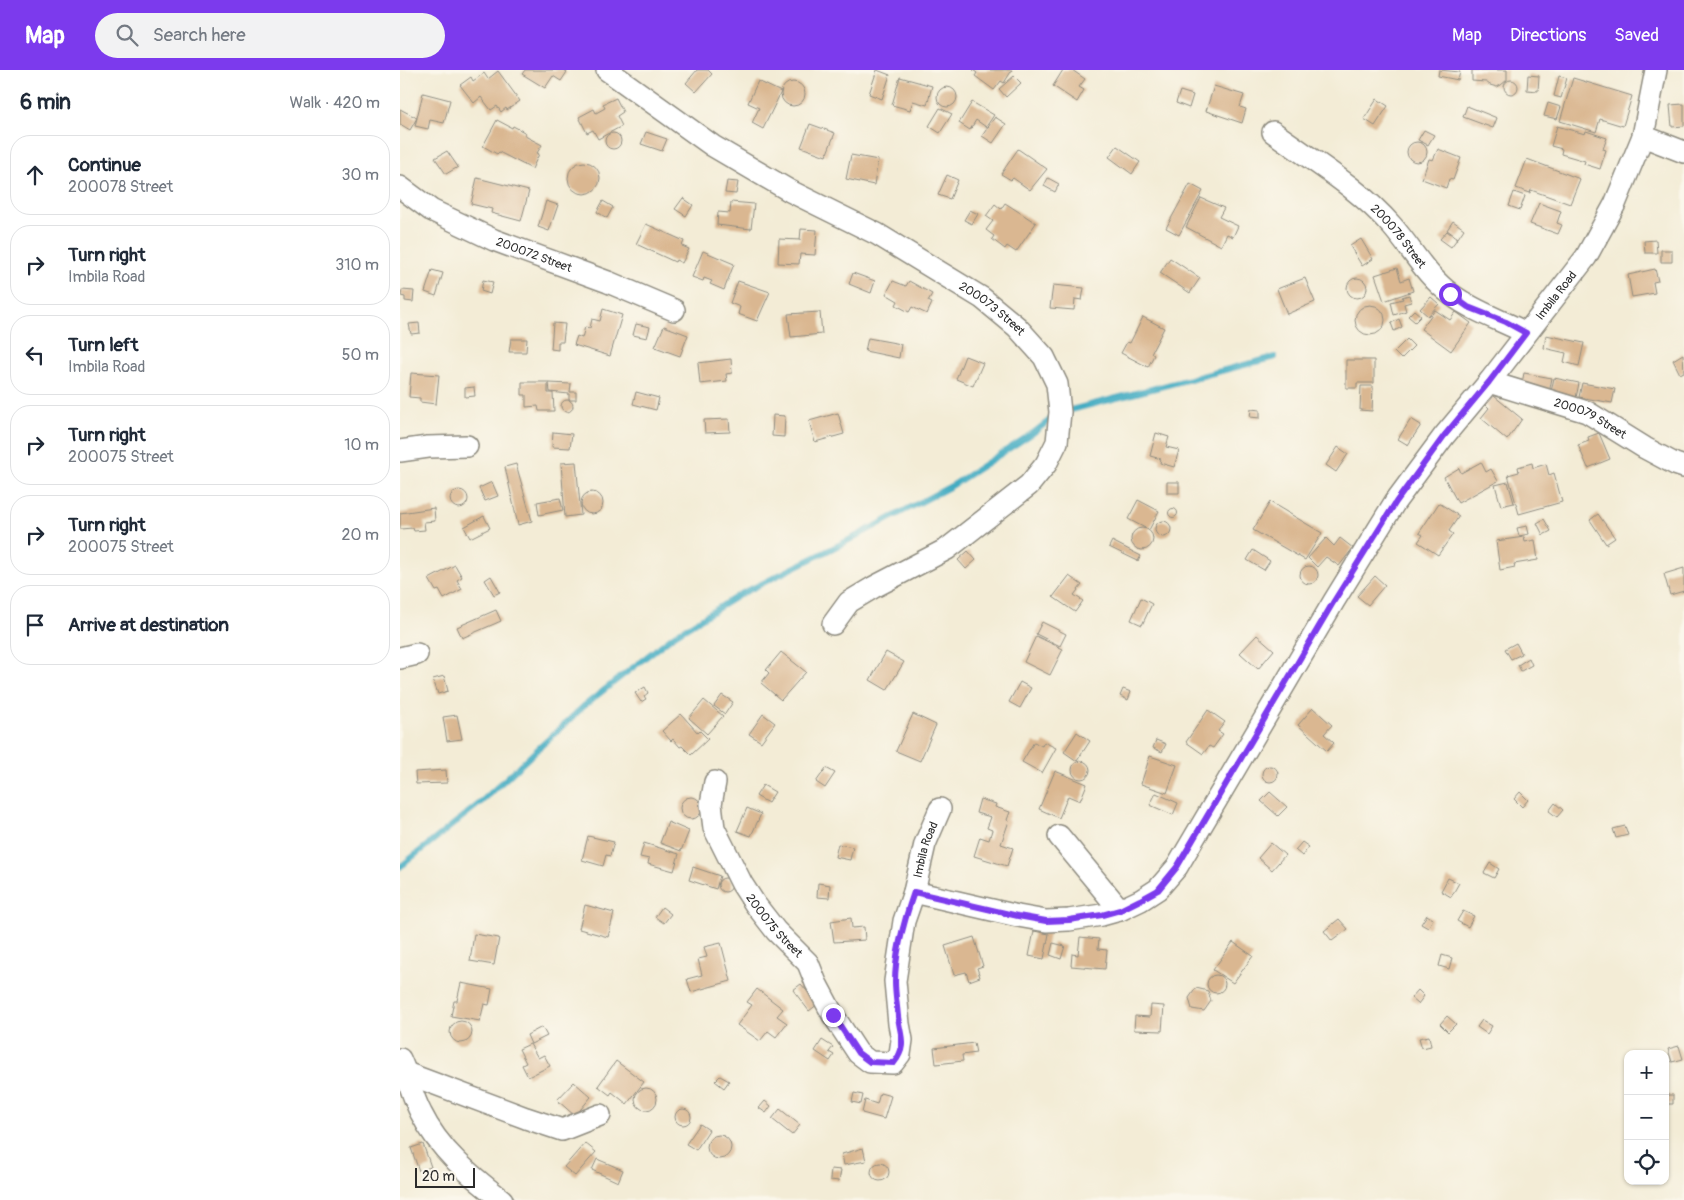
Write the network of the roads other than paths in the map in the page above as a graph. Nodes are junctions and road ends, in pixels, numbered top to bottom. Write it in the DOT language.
graph roads {
  1 [pos="607,70"];
  2 [pos="1656,70"];
  3 [pos="1273,132"];
  4 [pos="1643,136"];
  5 [pos="1684,152"];
  6 [pos="400,187"];
  7 [pos="674,310"];
  8 [pos="1526,333"];
  9 [pos="1489,382"];
  10 [pos="467,446"];
  11 [pos="400,451"];
  12 [pos="1684,467"];
  13 [pos="833,624"];
  14 [pos="715,782"];
  15 [pos="940,809"];
  16 [pos="1059,836"];
  17 [pos="914,892"];
  18 [pos="1120,910"];
  19 [pos="894,1063"];
  20 [pos="403,1066"];
  21 [pos="600,1115"];
  22 [pos="502,1200"];
  1 -- 13 [label="street, 200073 Street"];
  2 -- 4 [label="street, Imbila Road"];
  3 -- 8 [label="street, 200078 Street"];
  4 -- 5 [label="street"];
  4 -- 8 [label="street, Imbila Road"];
  6 -- 7 [label="street, 200072 Street"];
  8 -- 9 [label="street, Imbila Road"];
  9 -- 12 [label="street, 200079 Street"];
  9 -- 18 [label="street, Imbila Road"];
  10 -- 11 [label="street"];
  14 -- 19 [label="street, 200075 Street"];
  15 -- 17 [label="street, Imbila Road"];
  16 -- 18 [label="street"];
  17 -- 18 [label="street, Imbila Road"];
  17 -- 19 [label="street, Imbila Road"];
  20 -- 21 [label="street"];
  20 -- 22 [label="street"];
}
